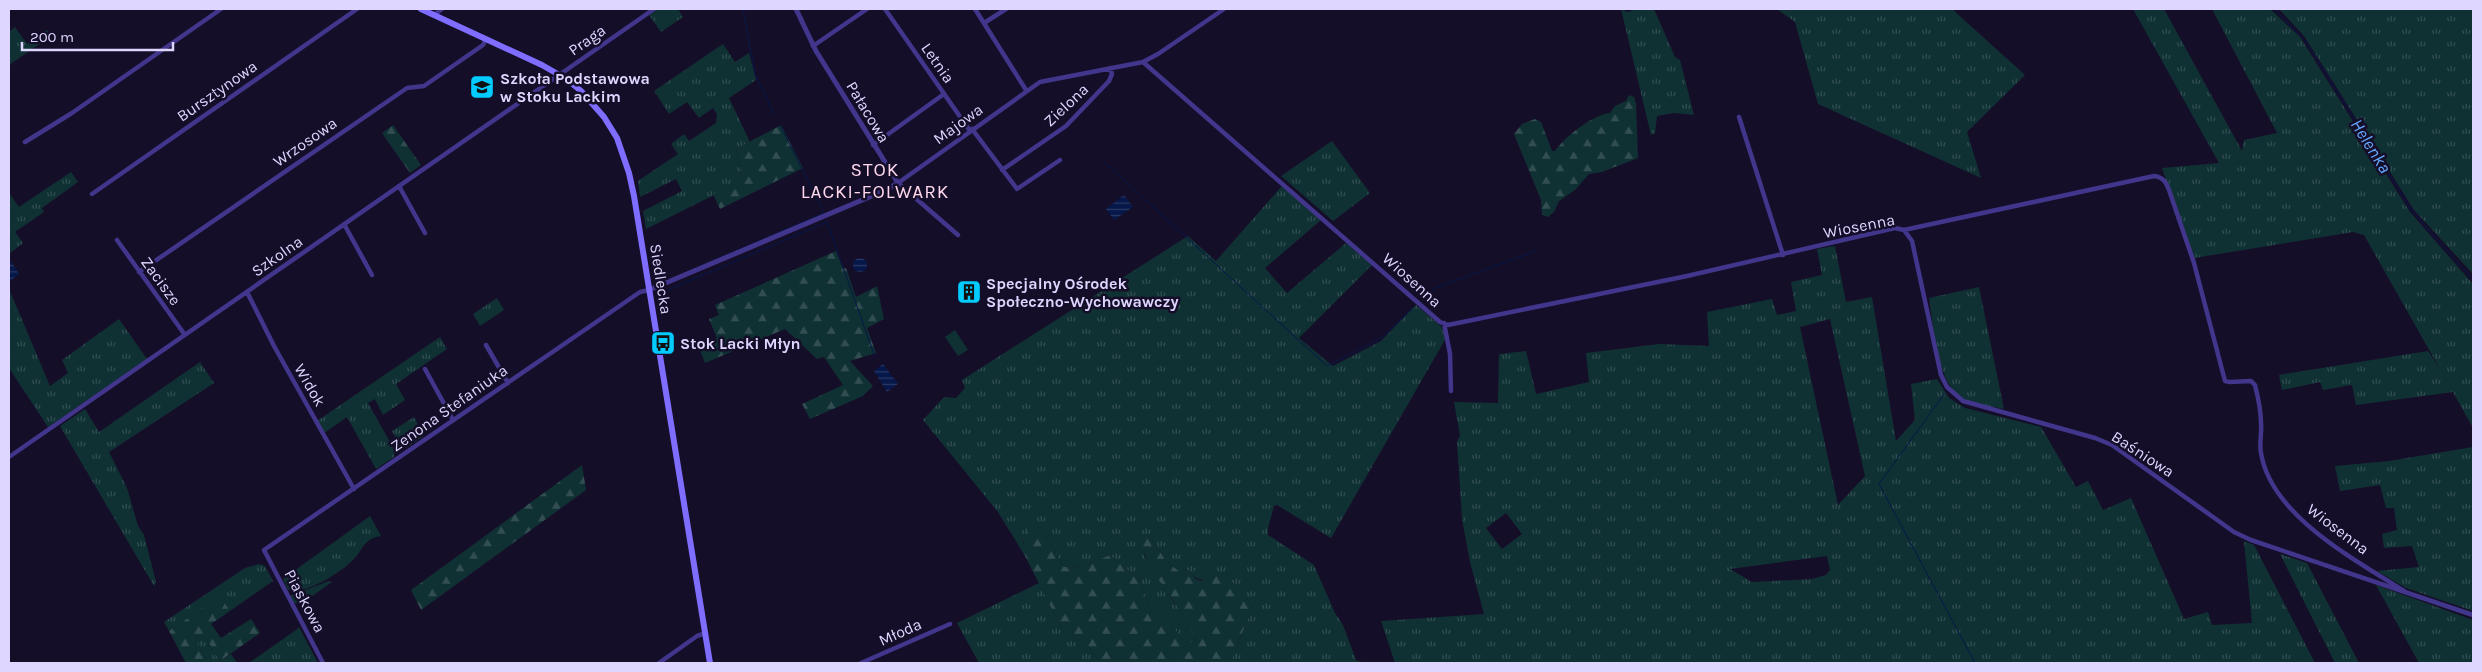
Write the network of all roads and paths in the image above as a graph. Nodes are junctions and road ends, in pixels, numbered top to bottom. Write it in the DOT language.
graph roads {
  1 [pos="221,9"];
  2 [pos="357,9"];
  3 [pos="421,9"];
  4 [pos="442,9"];
  5 [pos="654,9"];
  6 [pos="796,9"];
  7 [pos="867,9"];
  8 [pos="886,9"];
  9 [pos="975,9"];
  10 [pos="1006,9"];
  11 [pos="1224,9"];
  12 [pos="434,15"];
  13 [pos="984,23"];
  14 [pos="486,39"];
  15 [pos="813,46"];
  16 [pos="1143,62"];
  17 [pos="1110,68"];
  18 [pos="560,75"];
  19 [pos="1026,90"];
  20 [pos="944,94"];
  21 [pos="1739,117"];
  22 [pos="971,130"];
  23 [pos="25,142"];
  24 [pos="872,145"];
  25 [pos="1060,160"];
  26 [pos="1002,170"];
  27 [pos="898,183"];
  28 [pos="399,186"];
  29 [pos="92,194"];
  30 [pos="344,224"];
  31 [pos="1904,230"];
  32 [pos="425,232"];
  33 [pos="958,235"];
  34 [pos="117,240"];
  35 [pos="1783,255"];
  36 [pos="139,272"];
  37 [pos="372,275"];
  38 [pos="649,290"];
  39 [pos="247,292"];
  40 [pos="1444,323"];
  41 [pos="186,335"];
  42 [pos="486,345"];
  43 [pos="425,369"];
  44 [pos="508,383"];
  45 [pos="1451,391"];
  46 [pos="453,420"];
  47 [pos="9,457"];
  48 [pos="354,489"];
  49 [pos="264,550"];
  50 [pos="2404,591"];
  51 [pos="2473,615"];
  52 [pos="950,624"];
  53 [pos="706,633"];
  54 [pos="323,663"];
  55 [pos="659,663"];
  56 [pos="710,663"];
  57 [pos="861,663"];
  1 -- 23 [label="street"];
  2 -- 29 [label="street, Bursztynowa"];
  3 -- 12 [label="main road, Siedlecka"];
  4 -- 12 [label="street"];
  5 -- 18 [label="street, Praga"];
  6 -- 15 [label="street, Pałacowa"];
  7 -- 15 [label="street"];
  8 -- 20 [label="street, Letnia"];
  9 -- 13 [label="street"];
  10 -- 13 [label="street"];
  11 -- 16 [label="street, Majowa"];
  12 -- 14 [label="main road, Siedlecka"];
  13 -- 19 [label="street"];
  14 -- 18 [label="main road, Siedlecka"];
  14 -- 36 [label="street, Wrzosowa"];
  15 -- 24 [label="street, Pałacowa"];
  16 -- 17 [label="street, Majowa"];
  16 -- 40 [label="street, Wiosenna"];
  17 -- 19 [label="street, Majowa"];
  17 -- 26 [label="street, Zielona"];
  18 -- 28 [label="street, Szkolna"];
  18 -- 38 [label="main road, Siedlecka"];
  19 -- 22 [label="street, Majowa"];
  20 -- 22 [label="street, Letnia"];
  20 -- 24 [label="street"];
  21 -- 35 [label="street"];
  22 -- 26 [label="street, Letnia"];
  22 -- 27 [label="street, Majowa"];
  24 -- 27 [label="street, Pałacowa"];
  25 -- 26 [label="street, Letnia"];
  27 -- 33 [label="street, Pałacowa"];
  27 -- 38 [label="street, Majowa"];
  28 -- 30 [label="street, Szkolna"];
  28 -- 32 [label="street"];
  30 -- 37 [label="street"];
  30 -- 39 [label="street, Szkolna"];
  31 -- 35 [label="street, Wiosenna"];
  31 -- 50 [label="street, Baśniowa"];
  31 -- 50 [label="street, Wiosenna"];
  34 -- 36 [label="street, Zacisze"];
  35 -- 40 [label="street, Wiosenna"];
  36 -- 41 [label="street, Zacisze"];
  38 -- 44 [label="street, Zenona Stefaniuka"];
  38 -- 53 [label="main road, Siedlecka"];
  39 -- 41 [label="street, Szkolna"];
  39 -- 48 [label="street, Widok"];
  40 -- 45 [label="street"];
  41 -- 47 [label="street, Szkolna"];
  42 -- 44 [label="street"];
  43 -- 46 [label="street"];
  44 -- 46 [label="street, Zenona Stefaniuka"];
  46 -- 48 [label="street, Zenona Stefaniuka"];
  48 -- 49 [label="street, Zenona Stefaniuka"];
  49 -- 54 [label="street, Piaskowa"];
  50 -- 51 [label="street, Baśniowa"];
  52 -- 57 [label="street, Młoda"];
  53 -- 55 [label="street"];
  53 -- 56 [label="main road, Siedlecka"];
}
